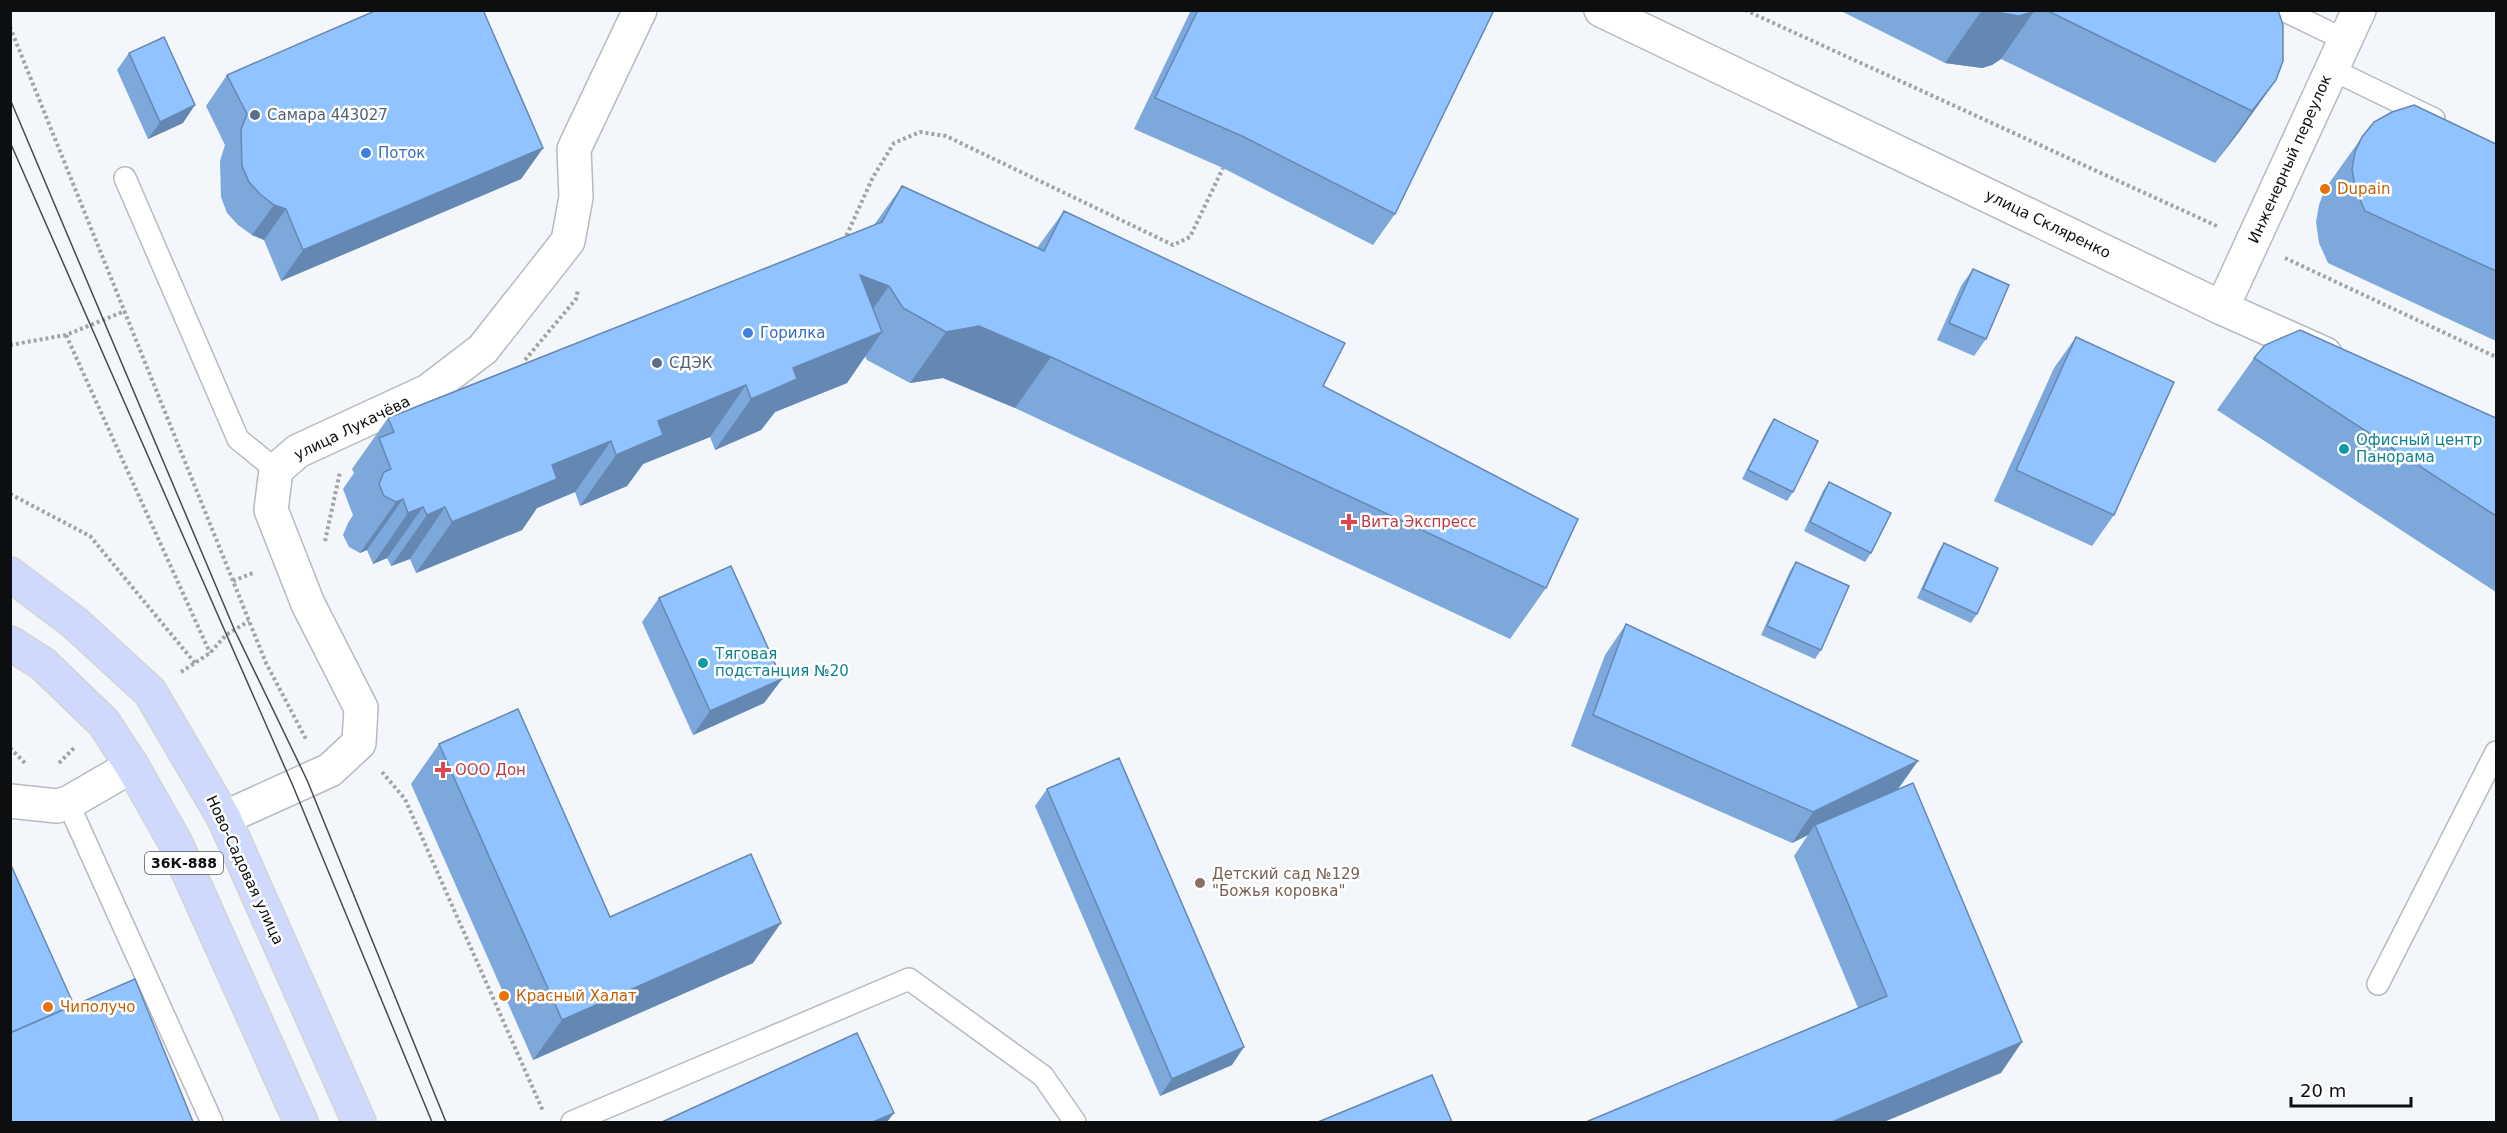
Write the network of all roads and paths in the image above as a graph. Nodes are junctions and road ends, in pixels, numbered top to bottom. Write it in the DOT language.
graph roads {
  1 [pos="640,10"];
  2 [pos="1745,10"];
  3 [pos="2283,10"];
  4 [pos="2358,10"];
  5 [pos="1611,12"];
  6 [pos="10,27"];
  7 [pos="2345,40"];
  8 [pos="2331,69"];
  9 [pos="2455,129"];
  10 [pos="1223,168"];
  11 [pos="125,178"];
  12 [pos="2252,242"];
  13 [pos="840,249"];
  14 [pos="2222,308"];
  15 [pos="125,311"];
  16 [pos="66,335"];
  17 [pos="10,345"];
  18 [pos="2496,357"];
  19 [pos="2349,365"];
  20 [pos="341,468"];
  21 [pos="276,470"];
  22 [pos="10,494"];
  23 [pos="289,557"];
  24 [pos="10,574"];
  25 [pos="233,581"];
  26 [pos="10,643"];
  27 [pos="210,653"];
  28 [pos="195,663"];
  29 [pos="359,743"];
  30 [pos="2496,752"];
  31 [pos="132,766"];
  32 [pos="330,770"];
  33 [pos="10,801"];
  34 [pos="68,803"];
  35 [pos="224,818"];
  36 [pos="2378,984"];
  37 [pos="543,1112"];
  38 [pos="212,1122"];
  39 [pos="301,1122"];
  40 [pos="359,1122"];
  41 [pos="573,1122"];
  42 [pos="1075,1122"];
  1 -- 21 [label="street, улица Лукачёва"];
  2 -- 12 [label="path"];
  3 -- 7 [label="lane"];
  4 -- 7 [label="street, Инженерный переулок"];
  5 -- 14 [label="street, улица Скляренко"];
  6 -- 15 [label="path"];
  7 -- 8 [label="street, Инженерный переулок"];
  8 -- 9 [label="lane"];
  8 -- 12 [label="street, Инженерный переулок"];
  10 -- 13 [label="path"];
  11 -- 21 [label="lane"];
  12 -- 14 [label="street, Инженерный переулок"];
  12 -- 18 [label="path"];
  14 -- 19 [label="street, улица Скляренко"];
  15 -- 16 [label="path"];
  15 -- 25 [label="path"];
  16 -- 17 [label="path"];
  16 -- 27 [label="path"];
  20 -- 23 [label="path"];
  21 -- 23 [label="street"];
  22 -- 28 [label="path"];
  23 -- 25 [label="path"];
  23 -- 29 [label="street"];
  24 -- 35 [label="main road, Ново-Садовая улица"];
  25 -- 32 [label="path"];
  26 -- 31 [label="main road, 36К-888"];
  29 -- 32 [label="street"];
  29 -- 37 [label="path"];
  30 -- 36 [label="lane"];
  31 -- 34 [label="street"];
  31 -- 39 [label="main road, 36К-888"];
  32 -- 35 [label="street"];
  33 -- 34 [label="street"];
  34 -- 38 [label="lane"];
  35 -- 40 [label="main road, Ново-Садовая улица"];
  41 -- 42 [label="lane"];
}
